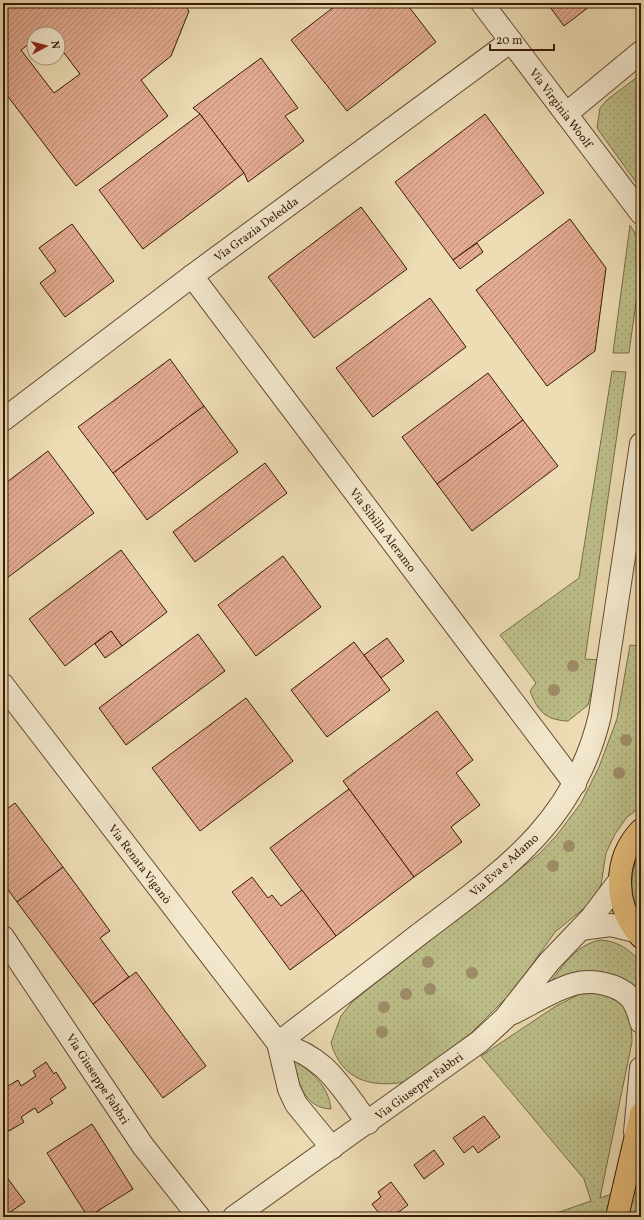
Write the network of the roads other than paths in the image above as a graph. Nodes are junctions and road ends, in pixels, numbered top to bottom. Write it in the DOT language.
graph roads {
  1 [pos="482,3"];
  2 [pos="511,41"];
  3 [pos="641,52"];
  4 [pos="566,114"];
  5 [pos="641,213"];
  6 [pos="192,276"];
  7 [pos="3,420"];
  8 [pos="641,444"];
  9 [pos="3,685"];
  10 [pos="575,784"];
  11 [pos="641,830"];
  12 [pos="620,880"];
  13 [pos="581,929"];
  14 [pos="638,934"];
  15 [pos="3,937"];
  16 [pos="505,1018"];
  17 [pos="641,1022"];
  18 [pos="278,1044"];
  19 [pos="641,1068"];
  20 [pos="641,1114"];
  21 [pos="368,1123"];
  22 [pos="634,1144"];
  23 [pos="332,1148"];
  24 [pos="199,1217"];
  25 [pos="234,1217"];
  26 [pos="617,1217"];
  1 -- 2 [label="street, Via Virginia Woolf"];
  2 -- 4 [label="street, Via Virginia Woolf"];
  2 -- 6 [label="street, Via Grazia Deledda"];
  3 -- 4 [label="street"];
  4 -- 5 [label="street, Via Virginia Woolf"];
  6 -- 7 [label="street, Via Grazia Deledda"];
  6 -- 10 [label="street, Via Sibilla Aleramo"];
  8 -- 10 [label="street, Via Eva e Adamo"];
  9 -- 18 [label="street, Via Renata Viganò"];
  10 -- 18 [label="street, Via Eva e Adamo"];
  11 -- 12 [label="main road"];
  12 -- 13 [label="street, Via Giuseppe Fabbri"];
  12 -- 14 [label="main road"];
  13 -- 14 [label="street"];
  13 -- 16 [label="street, Via Giuseppe Fabbri"];
  15 -- 24 [label="street, Via Giuseppe Fabbri"];
  16 -- 17 [label="street"];
  16 -- 21 [label="street, Via Giuseppe Fabbri"];
  18 -- 21 [label="street"];
  18 -- 23 [label="street, Via Renata Viganò"];
  19 -- 22 [label="street"];
  20 -- 22 [label="main road"];
  21 -- 23 [label="street, Via Giuseppe Fabbri"];
  22 -- 26 [label="main road"];
  23 -- 25 [label="street, Via Giuseppe Fabbri"];
}
